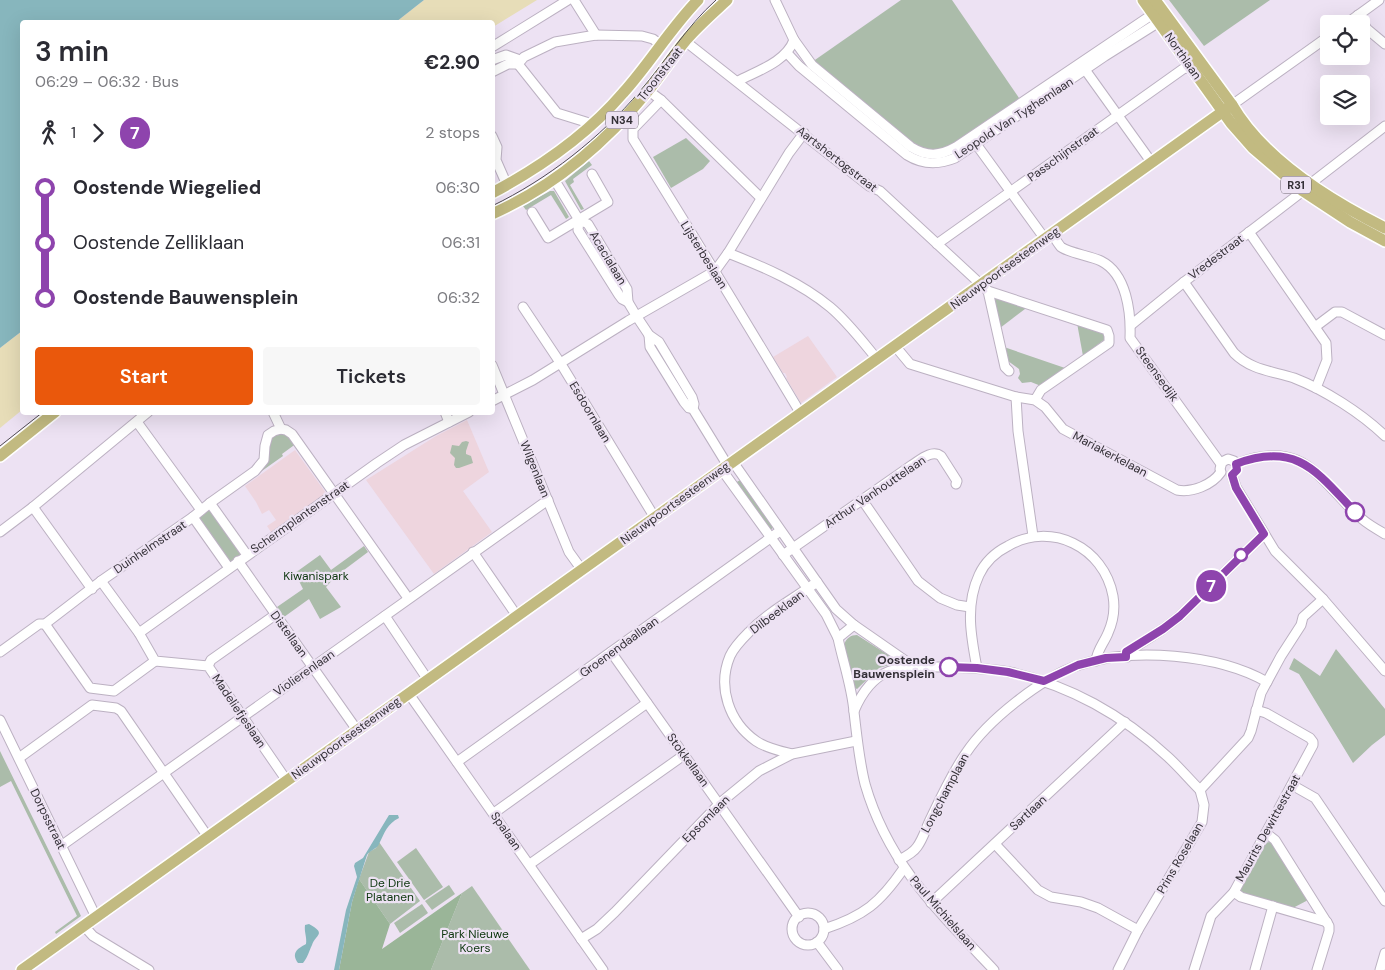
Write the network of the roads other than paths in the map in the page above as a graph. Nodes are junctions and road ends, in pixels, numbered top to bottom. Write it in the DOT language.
graph roads {
  1 [pos="568,0"];
  2 [pos="574,0"];
  3 [pos="698,0"];
  4 [pos="727,0"];
  5 [pos="775,0"];
  6 [pos="1143,0"];
  7 [pos="1155,0"];
  8 [pos="1379,0"];
  9 [pos="1358,15"];
  10 [pos="1156,18"];
  11 [pos="1370,31"];
  12 [pos="596,35"];
  13 [pos="794,40"];
  14 [pos="685,41"];
  15 [pos="1320,42"];
  16 [pos="1385,44"];
  17 [pos="495,45"];
  18 [pos="661,45"];
  19 [pos="787,53"];
  20 [pos="495,59"];
  21 [pos="519,62"];
  22 [pos="1190,67"];
  23 [pos="495,70"];
  24 [pos="1086,71"];
  25 [pos="738,81"];
  26 [pos="649,91"];
  27 [pos="661,100"];
  28 [pos="1232,104"];
  29 [pos="1222,112"];
  30 [pos="1118,115"];
  31 [pos="591,126"];
  32 [pos="1385,126"];
  33 [pos="804,133"];
  34 [pos="495,143"];
  35 [pos="976,144"];
  36 [pos="543,163"];
  37 [pos="1152,163"];
  38 [pos="592,174"];
  39 [pos="554,179"];
  40 [pos="507,185"];
  41 [pos="1307,187"];
  42 [pos="495,191"];
  43 [pos="1011,192"];
  44 [pos="761,198"];
  45 [pos="495,212"];
  46 [pos="532,212"];
  47 [pos="579,220"];
  48 [pos="1385,228"];
  49 [pos="1249,232"];
  50 [pos="1048,237"];
  51 [pos="1385,241"];
  52 [pos="937,244"];
  53 [pos="728,253"];
  54 [pos="715,271"];
  55 [pos="1184,282"];
  56 [pos="985,288"];
  57 [pos="523,307"];
  58 [pos="637,317"];
  59 [pos="1131,325"];
  60 [pos="1315,327"];
  61 [pos="1385,335"];
  62 [pos="895,346"];
  63 [pos="877,359"];
  64 [pos="561,364"];
  65 [pos="1009,371"];
  66 [pos="495,372"];
  67 [pos="1316,388"];
  68 [pos="505,395"];
  69 [pos="1016,397"];
  70 [pos="495,400"];
  71 [pos="1035,400"];
  72 [pos="801,414"];
  73 [pos="51,415"];
  74 [pos="144,415"];
  75 [pos="274,415"];
  76 [pos="446,415"];
  77 [pos="463,415"];
  78 [pos="136,422"];
  79 [pos="449,422"];
  80 [pos="281,429"];
  81 [pos="1385,436"];
  82 [pos="0,456"];
  83 [pos="1236,464"];
  84 [pos="1222,465"];
  85 [pos="728,466"];
  86 [pos="1232,475"];
  87 [pos="956,484"];
  88 [pos="334,494"];
  89 [pos="548,500"];
  90 [pos="863,501"];
  91 [pos="210,503"];
  92 [pos="34,507"];
  93 [pos="201,510"];
  94 [pos="193,517"];
  95 [pos="655,518"];
  96 [pos="780,531"];
  97 [pos="0,532"];
  98 [pos="1264,534"];
  99 [pos="1385,534"];
  100 [pos="1033,536"];
  101 [pos="771,538"];
  102 [pos="792,548"];
  103 [pos="473,552"];
  104 [pos="247,555"];
  105 [pos="783,555"];
  106 [pos="238,562"];
  107 [pos="229,568"];
  108 [pos="582,570"];
  109 [pos="101,581"];
  110 [pos="817,582"];
  111 [pos="92,589"];
  112 [pos="807,589"];
  113 [pos="408,598"];
  114 [pos="1323,599"];
  115 [pos="970,607"];
  116 [pos="275,615"];
  117 [pos="385,616"];
  118 [pos="517,616"];
  119 [pos="45,624"];
  120 [pos="854,625"];
  121 [pos="139,633"];
  122 [pos="838,638"];
  123 [pos="0,652"];
  124 [pos="611,652"];
  125 [pos="1126,657"];
  126 [pos="156,660"];
  127 [pos="1096,660"];
  128 [pos="208,666"];
  129 [pos="913,666"];
  130 [pos="313,667"];
  131 [pos="977,668"];
  132 [pos="1385,671"];
  133 [pos="428,680"];
  134 [pos="1044,681"];
  135 [pos="1267,682"];
  136 [pos="107,691"];
  137 [pos="409,694"];
  138 [pos="647,703"];
  139 [pos="105,707"];
  140 [pos="1256,710"];
  141 [pos="854,711"];
  142 [pos="243,717"];
  143 [pos="0,720"];
  144 [pos="1125,722"];
  145 [pos="357,730"];
  146 [pos="856,741"];
  147 [pos="792,754"];
  148 [pos="684,755"];
  149 [pos="18,758"];
  150 [pos="457,762"];
  151 [pos="164,773"];
  152 [pos="287,781"];
  153 [pos="1292,785"];
  154 [pos="1200,790"];
  155 [pos="720,804"];
  156 [pos="494,814"];
  157 [pos="1266,833"];
  158 [pos="208,837"];
  159 [pos="994,844"];
  160 [pos="61,846"];
  161 [pos="530,864"];
  162 [pos="901,864"];
  163 [pos="1234,892"];
  164 [pos="1385,901"];
  165 [pos="931,903"];
  166 [pos="1273,906"];
  167 [pos="96,917"];
  168 [pos="799,917"];
  169 [pos="1327,922"];
  170 [pos="84,926"];
  171 [pos="824,929"];
  172 [pos="1138,930"];
  173 [pos="581,939"];
  174 [pos="817,942"];
  175 [pos="1385,953"];
  176 [pos="22,970"];
  177 [pos="149,970"];
  178 [pos="603,970"];
  179 [pos="838,970"];
  180 [pos="994,970"];
  181 [pos="1118,970"];
  182 [pos="1194,970"];
  183 [pos="1254,970"];
  184 [pos="1317,970"];
  185 [pos="1380,970"];
  1 -- 17 [label="street"];
  2 -- 12 [label="street"];
  3 -- 18 [label="main road, Troonstraat / N34"];
  4 -- 14 [label="main road, Troonstraat / N34"];
  5 -- 13 [label="street, Leopold Van Tyghemlaan"];
  6 -- 10 [label="main road, Northlaan / R31"];
  7 -- 28 [label="main road, Northlaan / R31"];
  8 -- 9 [label="street"];
  10 -- 13 [label="street, Leopold Van Tyghemlaan"];
  10 -- 22 [label="main road, Northlaan / R31"];
  10 -- 24 [label="street, Leopold Van Tyghemlaan"];
  11 -- 16 [label="street"];
  12 -- 18 [label="street"];
  12 -- 21 [label="street"];
  13 -- 19 [label="street"];
  14 -- 25 [label="street, Aartshertogstraat"];
  14 -- 26 [label="main road, Troonstraat / N34"];
  15 -- 28 [label="street, Nieuwpoortsesteenweg"];
  18 -- 31 [label="main road, Troonstraat / N34"];
  19 -- 25 [label="street"];
  19 -- 35 [label="street, Leopold Van Tyghemlaan"];
  20 -- 21 [label="street"];
  21 -- 23 [label="street"];
  21 -- 31 [label="street"];
  22 -- 29 [label="main road, Northlaan / R31"];
  22 -- 30 [label="street, Passchijnstraat"];
  24 -- 30 [label="street"];
  24 -- 35 [label="street, Leopold Van Tyghemlaan"];
  25 -- 33 [label="street, Aartshertogstraat"];
  26 -- 27 [label="street"];
  26 -- 39 [label="main road, Troonstraat / N34"];
  27 -- 44 [label="street"];
  27 -- 54 [label="street, Lijsterbeslaan"];
  28 -- 29 [label="main road, Nieuwpoortsesteenweg"];
  28 -- 41 [label="main road, R31"];
  29 -- 37 [label="main road, Nieuwpoortsesteenweg"];
  29 -- 41 [label="main road, R31"];
  30 -- 37 [label="street"];
  30 -- 43 [label="street, Passchijnstraat"];
  31 -- 36 [label="main road, Troonstraat / N34"];
  32 -- 41 [label="street, Vredestraat"];
  33 -- 44 [label="street"];
  33 -- 52 [label="street, Aartshertogstraat"];
  34 -- 40 [label="street"];
  35 -- 43 [label="street, Steensedijk"];
  36 -- 39 [label="main road, Acacialaan"];
  36 -- 40 [label="main road, Troonstraat / N34"];
  37 -- 50 [label="main road, Nieuwpoortsesteenweg"];
  38 -- 47 [label="street"];
  39 -- 45 [label="main road, Troonstraat / N34"];
  39 -- 47 [label="street, Acacialaan"];
  40 -- 42 [label="main road, Troonstraat / N34"];
  41 -- 48 [label="main road, R31"];
  41 -- 49 [label="street, Vredestraat"];
  41 -- 51 [label="main road, R31"];
  43 -- 50 [label="street, Steensedijk"];
  43 -- 52 [label="street, Passchijnstraat"];
  44 -- 53 [label="street"];
  46 -- 47 [label="street"];
  47 -- 58 [label="street, Acacialaan"];
  49 -- 55 [label="street, Vredestraat"];
  49 -- 60 [label="street"];
  50 -- 56 [label="main road, Nieuwpoortsesteenweg"];
  50 -- 59 [label="street, Steensedijk"];
  52 -- 56 [label="street, Aartshertogstraat"];
  53 -- 54 [label="street"];
  53 -- 63 [label="street"];
  54 -- 58 [label="street"];
  54 -- 72 [label="street, Lijsterbeslaan"];
  55 -- 59 [label="street, Vredestraat"];
  55 -- 67 [label="street"];
  56 -- 62 [label="main road, Nieuwpoortsesteenweg"];
  56 -- 65 [label="street"];
  56 -- 71 [label="street"];
  57 -- 64 [label="street, Esdoornlaan"];
  58 -- 64 [label="street"];
  58 -- 85 [label="street, Acacialaan"];
  59 -- 84 [label="street, Steensedijk"];
  60 -- 61 [label="street"];
  60 -- 67 [label="street"];
  62 -- 63 [label="main road, Nieuwpoortsesteenweg"];
  62 -- 69 [label="street"];
  63 -- 72 [label="main road, Nieuwpoortsesteenweg"];
  64 -- 68 [label="street"];
  64 -- 95 [label="street, Esdoornlaan"];
  66 -- 68 [label="street, Wilgenlaan"];
  67 -- 81 [label="street"];
  68 -- 70 [label="street"];
  68 -- 89 [label="street, Wilgenlaan"];
  69 -- 71 [label="street"];
  69 -- 100 [label="street"];
  71 -- 84 [label="street, Mariakerkelaan"];
  72 -- 85 [label="main road, Nieuwpoortsesteenweg"];
  73 -- 82 [label="main road"];
  74 -- 78 [label="street"];
  75 -- 80 [label="street"];
  76 -- 79 [label="street"];
  77 -- 79 [label="street, Schermplantenstraat"];
  78 -- 92 [label="street"];
  78 -- 93 [label="street"];
  79 -- 88 [label="street, Schermplantenstraat"];
  80 -- 88 [label="street"];
  80 -- 91 [label="street, Duinhelmstraat"];
  83 -- 84 [label="street"];
  83 -- 86 [label="street"];
  83 -- 99 [label="street"];
  84 -- 86 [label="street"];
  85 -- 95 [label="main road, Nieuwpoortsesteenweg"];
  85 -- 96 [label="street"];
  85 -- 101 [label="street"];
  86 -- 98 [label="street"];
  87 -- 90 [label="street, Arthur Vanhouttelaan"];
  88 -- 104 [label="street, Schermplantenstraat"];
  88 -- 113 [label="street"];
  89 -- 103 [label="street, Violierenlaan"];
  89 -- 108 [label="street, Wilgenlaan"];
  90 -- 102 [label="street, Arthur Vanhouttelaan"];
  90 -- 115 [label="street"];
  91 -- 93 [label="street, Duinhelmstraat"];
  91 -- 104 [label="street"];
  92 -- 97 [label="street"];
  92 -- 111 [label="street"];
  93 -- 94 [label="street, Duinhelmstraat"];
  94 -- 107 [label="street"];
  94 -- 109 [label="street, Duinhelmstraat"];
  95 -- 108 [label="main road, Nieuwpoortsesteenweg"];
  96 -- 101 [label="street, Groenendaallaan"];
  96 -- 102 [label="street"];
  98 -- 114 [label="street"];
  98 -- 125 [label="street"];
  100 -- 115 [label="street"];
  100 -- 127 [label="street"];
  101 -- 105 [label="street"];
  101 -- 124 [label="street, Groenendaallaan"];
  102 -- 105 [label="street, Arthur Vanhouttelaan"];
  102 -- 110 [label="street"];
  103 -- 113 [label="street, Violierenlaan"];
  103 -- 118 [label="street"];
  104 -- 106 [label="street, Schermplantenstraat"];
  105 -- 112 [label="street"];
  106 -- 107 [label="street, Schermplantenstraat"];
  106 -- 116 [label="street, Distellaan"];
  107 -- 121 [label="street, Schermplantenstraat"];
  108 -- 118 [label="main road, Nieuwpoortsesteenweg"];
  109 -- 111 [label="street, Duinhelmstraat"];
  109 -- 121 [label="street"];
  110 -- 112 [label="street, Dilbeeklaan"];
  110 -- 120 [label="street"];
  111 -- 119 [label="street, Duinhelmstraat"];
  112 -- 122 [label="street"];
  112 -- 147 [label="street, Dilbeeklaan"];
  113 -- 117 [label="street, Violierenlaan"];
  114 -- 132 [label="street"];
  114 -- 135 [label="street"];
  115 -- 131 [label="street"];
  116 -- 128 [label="street"];
  116 -- 130 [label="street, Distellaan"];
  117 -- 130 [label="street, Violierenlaan"];
  117 -- 133 [label="street"];
  118 -- 133 [label="main road, Nieuwpoortsesteenweg"];
  119 -- 123 [label="street, Duinhelmstraat"];
  119 -- 136 [label="street"];
  120 -- 122 [label="street"];
  120 -- 129 [label="street"];
  121 -- 126 [label="street"];
  122 -- 141 [label="street"];
  124 -- 138 [label="street, Stokkellaan"];
  124 -- 150 [label="street, Groenendaallaan"];
  125 -- 127 [label="street, Longchamplaan"];
  125 -- 135 [label="street, Longchamplaan"];
  126 -- 128 [label="street, Madeliefjeslaan"];
  126 -- 136 [label="street"];
  127 -- 134 [label="street, Longchamplaan"];
  128 -- 142 [label="street, Madeliefjeslaan"];
  129 -- 131 [label="street"];
  129 -- 141 [label="street"];
  130 -- 142 [label="street, Violierenlaan"];
  130 -- 145 [label="street, Distellaan"];
  131 -- 134 [label="street"];
  133 -- 137 [label="main road, Nieuwpoortsesteenweg"];
  134 -- 144 [label="street"];
  134 -- 162 [label="street, Longchamplaan"];
  135 -- 140 [label="street"];
  136 -- 139 [label="street"];
  137 -- 145 [label="main road, Nieuwpoortsesteenweg"];
  137 -- 150 [label="street, Spalaan"];
  138 -- 148 [label="street, Stokkellaan"];
  138 -- 156 [label="street"];
  139 -- 149 [label="street"];
  139 -- 151 [label="street"];
  140 -- 153 [label="street, Maurits Dewittestraat"];
  140 -- 154 [label="street"];
  141 -- 146 [label="street, Paul Michielslaan"];
  142 -- 151 [label="street, Violierenlaan"];
  142 -- 152 [label="street, Madeliefjeslaan"];
  143 -- 149 [label="street, Dorpsstraat"];
  144 -- 154 [label="street"];
  144 -- 159 [label="street, Sartlaan"];
  145 -- 152 [label="main road, Nieuwpoortsesteenweg"];
  146 -- 147 [label="street, Epsomlaan"];
  146 -- 162 [label="street, Paul Michielslaan"];
  147 -- 155 [label="street, Epsomlaan"];
  148 -- 155 [label="street, Stokkellaan"];
  148 -- 161 [label="street"];
  149 -- 160 [label="street, Dorpsstraat"];
  150 -- 156 [label="street, Spalaan"];
  151 -- 158 [label="street"];
  151 -- 160 [label="street, Violierenlaan"];
  152 -- 158 [label="main road, Nieuwpoortsesteenweg"];
  153 -- 157 [label="street, Maurits Dewittestraat"];
  153 -- 164 [label="street"];
  154 -- 172 [label="street, Prins Roselaan"];
  155 -- 168 [label="street, Stokkellaan"];
  155 -- 173 [label="street, Epsomlaan"];
  156 -- 161 [label="street, Spalaan"];
  157 -- 163 [label="street, Maurits Dewittestraat"];
  157 -- 169 [label="street"];
  158 -- 167 [label="main road, Nieuwpoortsesteenweg"];
  159 -- 165 [label="street, Sartlaan"];
  159 -- 172 [label="street"];
  160 -- 167 [label="street, Dorpsstraat"];
  161 -- 173 [label="street, Spalaan"];
  162 -- 165 [label="street, Paul Michielslaan"];
  162 -- 171 [label="street, Longchamplaan"];
  163 -- 166 [label="street"];
  163 -- 182 [label="street, Maurits Dewittestraat"];
  165 -- 180 [label="street, Paul Michielslaan"];
  166 -- 169 [label="street"];
  166 -- 183 [label="street"];
  167 -- 170 [label="main road, Nieuwpoortsesteenweg"];
  168 -- 171 [label="street"];
  168 -- 174 [label="street"];
  169 -- 184 [label="street"];
  170 -- 176 [label="main road, Nieuwpoortsesteenweg"];
  170 -- 177 [label="street"];
  171 -- 174 [label="street"];
  172 -- 181 [label="street, Prins Roselaan"];
  173 -- 178 [label="street, Spalaan"];
  174 -- 179 [label="street"];
  175 -- 185 [label="street"];
}
